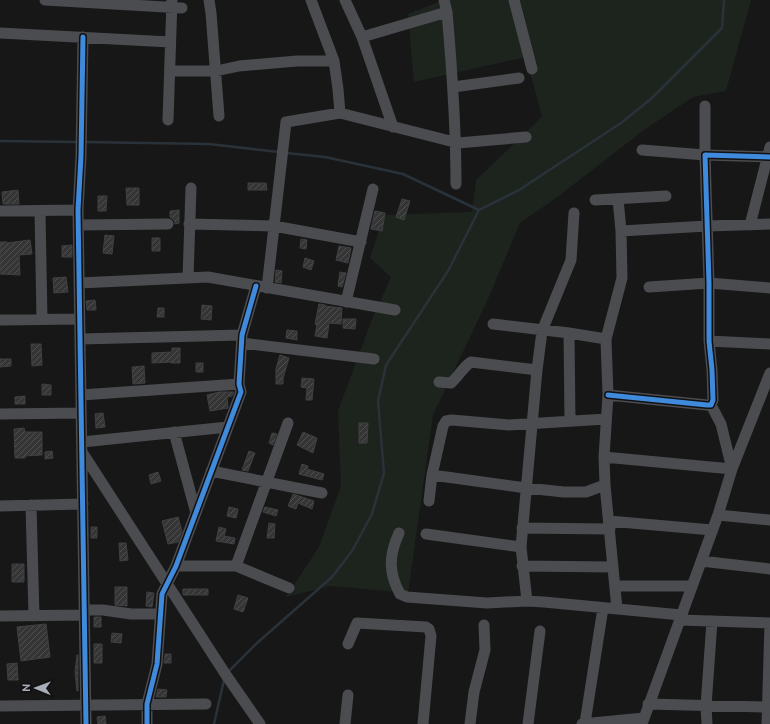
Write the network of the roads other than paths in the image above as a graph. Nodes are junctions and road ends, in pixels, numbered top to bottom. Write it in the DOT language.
graph roads {
  1 [pos="45,0"];
  2 [pos="208,0"];
  3 [pos="311,0"];
  4 [pos="345,0"];
  5 [pos="444,0"];
  6 [pos="514,0"];
  7 [pos="175,5"];
  8 [pos="447,12"];
  9 [pos="0,33"];
  10 [pos="83,37"];
  11 [pos="362,37"];
  12 [pos="170,42"];
  13 [pos="334,61"];
  14 [pos="532,69"];
  15 [pos="170,71"];
  16 [pos="216,71"];
  17 [pos="519,78"];
  18 [pos="453,87"];
  19 [pos="705,106"];
  20 [pos="340,113"];
  21 [pos="220,116"];
  22 [pos="168,120"];
  23 [pos="393,127"];
  24 [pos="526,137"];
  25 [pos="456,143"];
  26 [pos="642,150"];
  27 [pos="769,153"];
  28 [pos="705,155"];
  29 [pos="456,184"];
  30 [pos="191,188"];
  31 [pos="373,189"];
  32 [pos="666,196"];
  33 [pos="618,199"];
  34 [pos="595,200"];
  35 [pos="40,210"];
  36 [pos="78,210"];
  37 [pos="0,211"];
  38 [pos="574,213"];
  39 [pos="168,224"];
  40 [pos="189,224"];
  41 [pos="770,224"];
  42 [pos="78,225"];
  43 [pos="750,225"];
  44 [pos="274,226"];
  45 [pos="706,226"];
  46 [pos="621,231"];
  47 [pos="361,242"];
  48 [pos="188,278"];
  49 [pos="79,283"];
  50 [pos="709,283"];
  51 [pos="262,287"];
  52 [pos="649,287"];
  53 [pos="770,288"];
  54 [pos="346,302"];
  55 [pos="395,310"];
  56 [pos="80,318"];
  57 [pos="42,319"];
  58 [pos="0,320"];
  59 [pos="493,324"];
  60 [pos="542,331"];
  61 [pos="569,333"];
  62 [pos="80,339"];
  63 [pos="242,339"];
  64 [pos="606,339"];
  65 [pos="709,341"];
  66 [pos="770,344"];
  67 [pos="374,358"];
  68 [pos="537,370"];
  69 [pos="770,373"];
  70 [pos="439,382"];
  71 [pos="239,384"];
  72 [pos="81,395"];
  73 [pos="608,395"];
  74 [pos="711,404"];
  75 [pos="81,413"];
  76 [pos="0,414"];
  77 [pos="606,419"];
  78 [pos="570,421"];
  79 [pos="288,423"];
  80 [pos="532,423"];
  81 [pos="228,427"];
  82 [pos="174,432"];
  83 [pos="82,446"];
  84 [pos="604,457"];
  85 [pos="732,469"];
  86 [pos="211,471"];
  87 [pos="432,475"];
  88 [pos="266,482"];
  89 [pos="605,485"];
  90 [pos="526,488"];
  91 [pos="322,493"];
  92 [pos="429,501"];
  93 [pos="83,504"];
  94 [pos="31,505"];
  95 [pos="0,506"];
  96 [pos="196,513"];
  97 [pos="718,515"];
  98 [pos="770,520"];
  99 [pos="609,525"];
  100 [pos="522,528"];
  101 [pos="712,530"];
  102 [pos="399,533"];
  103 [pos="426,534"];
  104 [pos="521,547"];
  105 [pos="701,561"];
  106 [pos="176,566"];
  107 [pos="236,566"];
  108 [pos="522,566"];
  109 [pos="613,567"];
  110 [pos="770,569"];
  111 [pos="166,583"];
  112 [pos="615,586"];
  113 [pos="692,586"];
  114 [pos="289,588"];
  115 [pos="527,602"];
  116 [pos="603,608"];
  117 [pos="618,609"];
  118 [pos="84,613"];
  119 [pos="160,614"];
  120 [pos="0,616"];
  121 [pos="34,616"];
  122 [pos="680,617"];
  123 [pos="712,621"];
  124 [pos="770,623"];
  125 [pos="484,625"];
  126 [pos="540,631"];
  127 [pos="348,644"];
  128 [pos="348,695"];
  129 [pos="147,704"];
  130 [pos="206,704"];
  131 [pos="648,704"];
  132 [pos="86,705"];
  133 [pos="0,706"];
  134 [pos="706,706"];
  135 [pos="768,706"];
  136 [pos="643,721"];
  137 [pos="86,724"];
  138 [pos="147,724"];
  139 [pos="260,724"];
  140 [pos="345,724"];
  141 [pos="423,724"];
  142 [pos="470,724"];
  143 [pos="528,724"];
  144 [pos="583,724"];
  145 [pos="706,724"];
  146 [pos="767,724"];
  1 -- 7 [label="street"];
  2 -- 16 [label="street"];
  3 -- 13 [label="street"];
  4 -- 11 [label="street"];
  5 -- 8 [label="street"];
  6 -- 14 [label="street"];
  7 -- 12 [label="street"];
  8 -- 11 [label="street"];
  8 -- 18 [label="street"];
  9 -- 10 [label="street"];
  10 -- 12 [label="street"];
  10 -- 36 [label="street"];
  11 -- 23 [label="street"];
  12 -- 15 [label="street"];
  13 -- 16 [label="street"];
  13 -- 20 [label="street"];
  15 -- 16 [label="street"];
  15 -- 22 [label="street"];
  16 -- 21 [label="street"];
  17 -- 18 [label="street"];
  18 -- 25 [label="street"];
  19 -- 28 [label="street"];
  20 -- 23 [label="street"];
  20 -- 44 [label="street"];
  23 -- 25 [label="street"];
  24 -- 25 [label="street"];
  25 -- 29 [label="street"];
  26 -- 28 [label="street"];
  27 -- 28 [label="street"];
  27 -- 43 [label="street"];
  28 -- 45 [label="street"];
  30 -- 40 [label="street"];
  31 -- 47 [label="street"];
  32 -- 33 [label="street"];
  33 -- 34 [label="street"];
  33 -- 46 [label="street"];
  35 -- 36 [label="street"];
  35 -- 37 [label="street"];
  35 -- 57 [label="street"];
  36 -- 42 [label="street"];
  38 -- 60 [label="street"];
  39 -- 42 [label="street"];
  40 -- 44 [label="street"];
  40 -- 48 [label="street"];
  41 -- 43 [label="street"];
  42 -- 49 [label="street"];
  43 -- 45 [label="street"];
  44 -- 47 [label="street"];
  44 -- 51 [label="street"];
  45 -- 46 [label="street"];
  45 -- 50 [label="street"];
  46 -- 64 [label="street"];
  47 -- 54 [label="street"];
  48 -- 49 [label="street"];
  48 -- 51 [label="street"];
  49 -- 56 [label="street"];
  50 -- 52 [label="street"];
  50 -- 53 [label="street"];
  50 -- 65 [label="street"];
  51 -- 54 [label="street"];
  51 -- 63 [label="street"];
  54 -- 55 [label="street"];
  56 -- 57 [label="street"];
  56 -- 62 [label="street"];
  57 -- 58 [label="street"];
  59 -- 60 [label="street"];
  60 -- 61 [label="street"];
  60 -- 68 [label="street"];
  61 -- 64 [label="street"];
  61 -- 78 [label="street"];
  62 -- 63 [label="street"];
  62 -- 72 [label="street"];
  63 -- 67 [label="street"];
  63 -- 71 [label="street"];
  64 -- 73 [label="street"];
  65 -- 66 [label="street"];
  65 -- 74 [label="street"];
  68 -- 70 [label="street"];
  68 -- 80 [label="street"];
  69 -- 85 [label="street"];
  71 -- 72 [label="street"];
  71 -- 81 [label="street"];
  72 -- 75 [label="street"];
  73 -- 74 [label="street"];
  73 -- 77 [label="street"];
  74 -- 85 [label="street"];
  75 -- 76 [label="street"];
  75 -- 83 [label="street"];
  77 -- 78 [label="street"];
  77 -- 84 [label="street"];
  78 -- 80 [label="street"];
  79 -- 88 [label="street"];
  80 -- 87 [label="street"];
  80 -- 90 [label="street"];
  81 -- 82 [label="street"];
  81 -- 86 [label="street"];
  82 -- 83 [label="street"];
  82 -- 96 [label="street"];
  83 -- 93 [label="street"];
  83 -- 111 [label="street"];
  84 -- 85 [label="street"];
  84 -- 89 [label="street"];
  85 -- 97 [label="street"];
  86 -- 88 [label="street"];
  86 -- 96 [label="street"];
  87 -- 90 [label="street"];
  87 -- 92 [label="street"];
  88 -- 91 [label="street"];
  88 -- 107 [label="street"];
  89 -- 90 [label="street"];
  89 -- 99 [label="street"];
  90 -- 100 [label="street"];
  93 -- 94 [label="street"];
  93 -- 118 [label="street"];
  94 -- 95 [label="street"];
  94 -- 121 [label="street"];
  96 -- 106 [label="street"];
  97 -- 98 [label="street"];
  97 -- 101 [label="street"];
  99 -- 100 [label="street"];
  99 -- 101 [label="street"];
  99 -- 109 [label="street"];
  100 -- 104 [label="street"];
  101 -- 105 [label="street"];
  102 -- 115 [label="street"];
  103 -- 104 [label="street"];
  104 -- 108 [label="street"];
  105 -- 110 [label="street"];
  105 -- 113 [label="street"];
  106 -- 107 [label="street"];
  106 -- 111 [label="street"];
  107 -- 114 [label="street"];
  108 -- 109 [label="street"];
  108 -- 115 [label="street"];
  109 -- 112 [label="street"];
  111 -- 119 [label="street"];
  111 -- 139 [label="street"];
  112 -- 113 [label="street"];
  112 -- 117 [label="street"];
  113 -- 122 [label="street"];
  115 -- 116 [label="street"];
  116 -- 117 [label="street"];
  116 -- 144 [label="street"];
  117 -- 122 [label="street"];
  118 -- 119 [label="street"];
  118 -- 121 [label="street"];
  118 -- 132 [label="street"];
  119 -- 129 [label="street"];
  120 -- 121 [label="street"];
  122 -- 123 [label="street"];
  122 -- 131 [label="street"];
  123 -- 124 [label="street"];
  123 -- 134 [label="street"];
  124 -- 135 [label="street"];
  125 -- 142 [label="street"];
  126 -- 143 [label="street"];
  127 -- 141 [label="street"];
  128 -- 140 [label="street"];
  129 -- 130 [label="street"];
  129 -- 132 [label="street"];
  129 -- 138 [label="street"];
  131 -- 134 [label="street"];
  131 -- 136 [label="street"];
  132 -- 133 [label="street"];
  132 -- 137 [label="street"];
  134 -- 135 [label="street"];
  134 -- 145 [label="street"];
  135 -- 146 [label="street"];
  136 -- 144 [label="street"];
}
